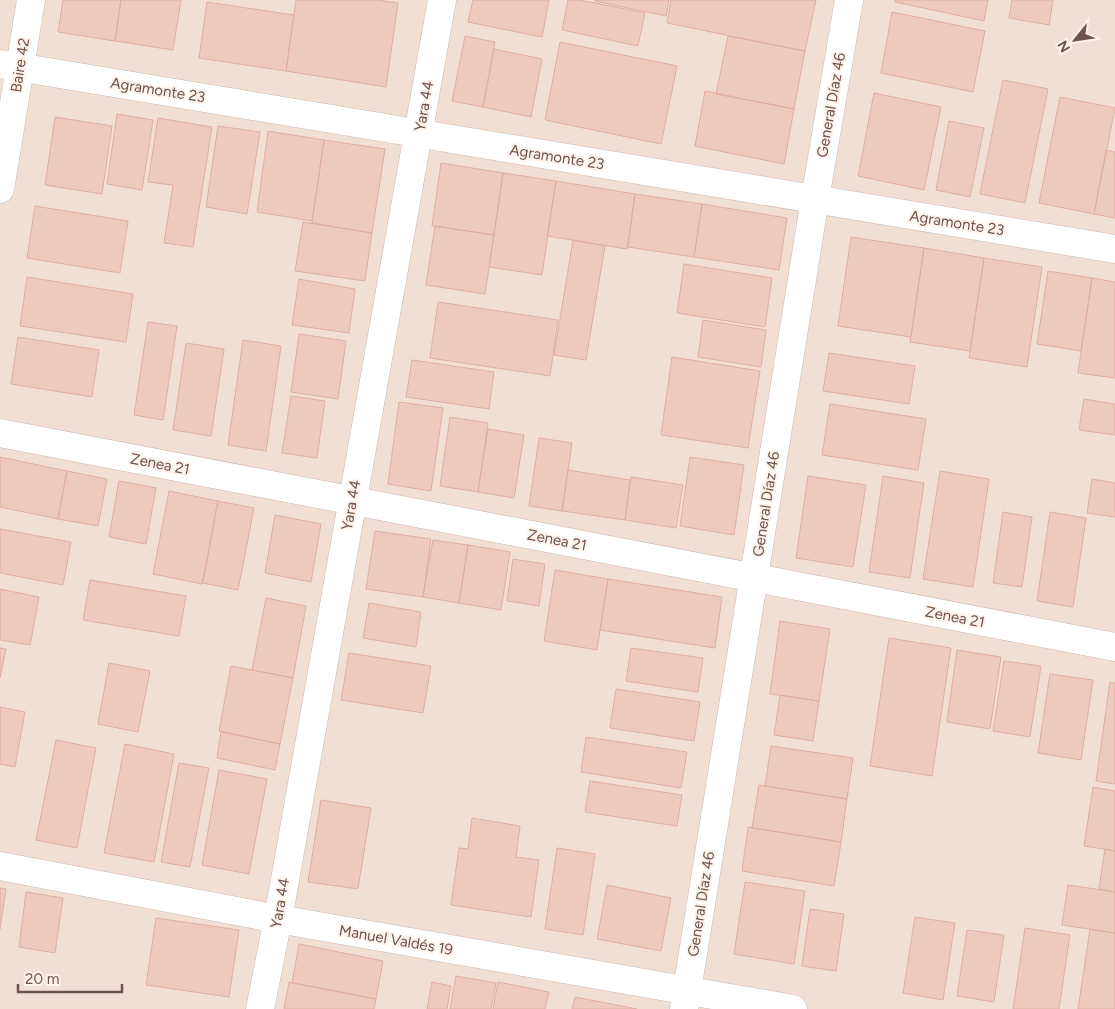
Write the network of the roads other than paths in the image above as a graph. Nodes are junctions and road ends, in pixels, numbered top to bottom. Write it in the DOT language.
graph roads {
  1 [pos="31,0"];
  2 [pos="442,0"];
  3 [pos="849,0"];
  4 [pos="10,66"];
  5 [pos="419,134"];
  6 [pos="0,189"];
  7 [pos="815,199"];
  8 [pos="1115,249"];
  9 [pos="0,433"];
  10 [pos="352,500"];
  11 [pos="754,579"];
  12 [pos="1115,647"];
  13 [pos="0,866"];
  14 [pos="278,919"];
  15 [pos="686,1000"];
  16 [pos="260,1009"];
  17 [pos="794,1009"];
  1 -- 4 [label="street, Baire 42"];
  2 -- 5 [label="street, Yara 44"];
  3 -- 7 [label="street, General Díaz 46"];
  4 -- 5 [label="street, Agramonte 23"];
  4 -- 6 [label="street, Baire 42"];
  5 -- 7 [label="street, Agramonte 23"];
  5 -- 10 [label="street, Yara 44"];
  7 -- 8 [label="street, Agramonte 23"];
  7 -- 11 [label="street, General Díaz 46"];
  9 -- 10 [label="street, Zenea 21"];
  10 -- 11 [label="street, Zenea 21"];
  10 -- 14 [label="street, Yara 44"];
  11 -- 12 [label="street, Zenea 21"];
  11 -- 15 [label="street, General Díaz 46"];
  13 -- 14 [label="street, Manuel Valdés 19"];
  14 -- 15 [label="street, Manuel Valdés 19"];
  14 -- 16 [label="street, Yara 44"];
  15 -- 17 [label="street, Manuel Valdés 19"];
}
